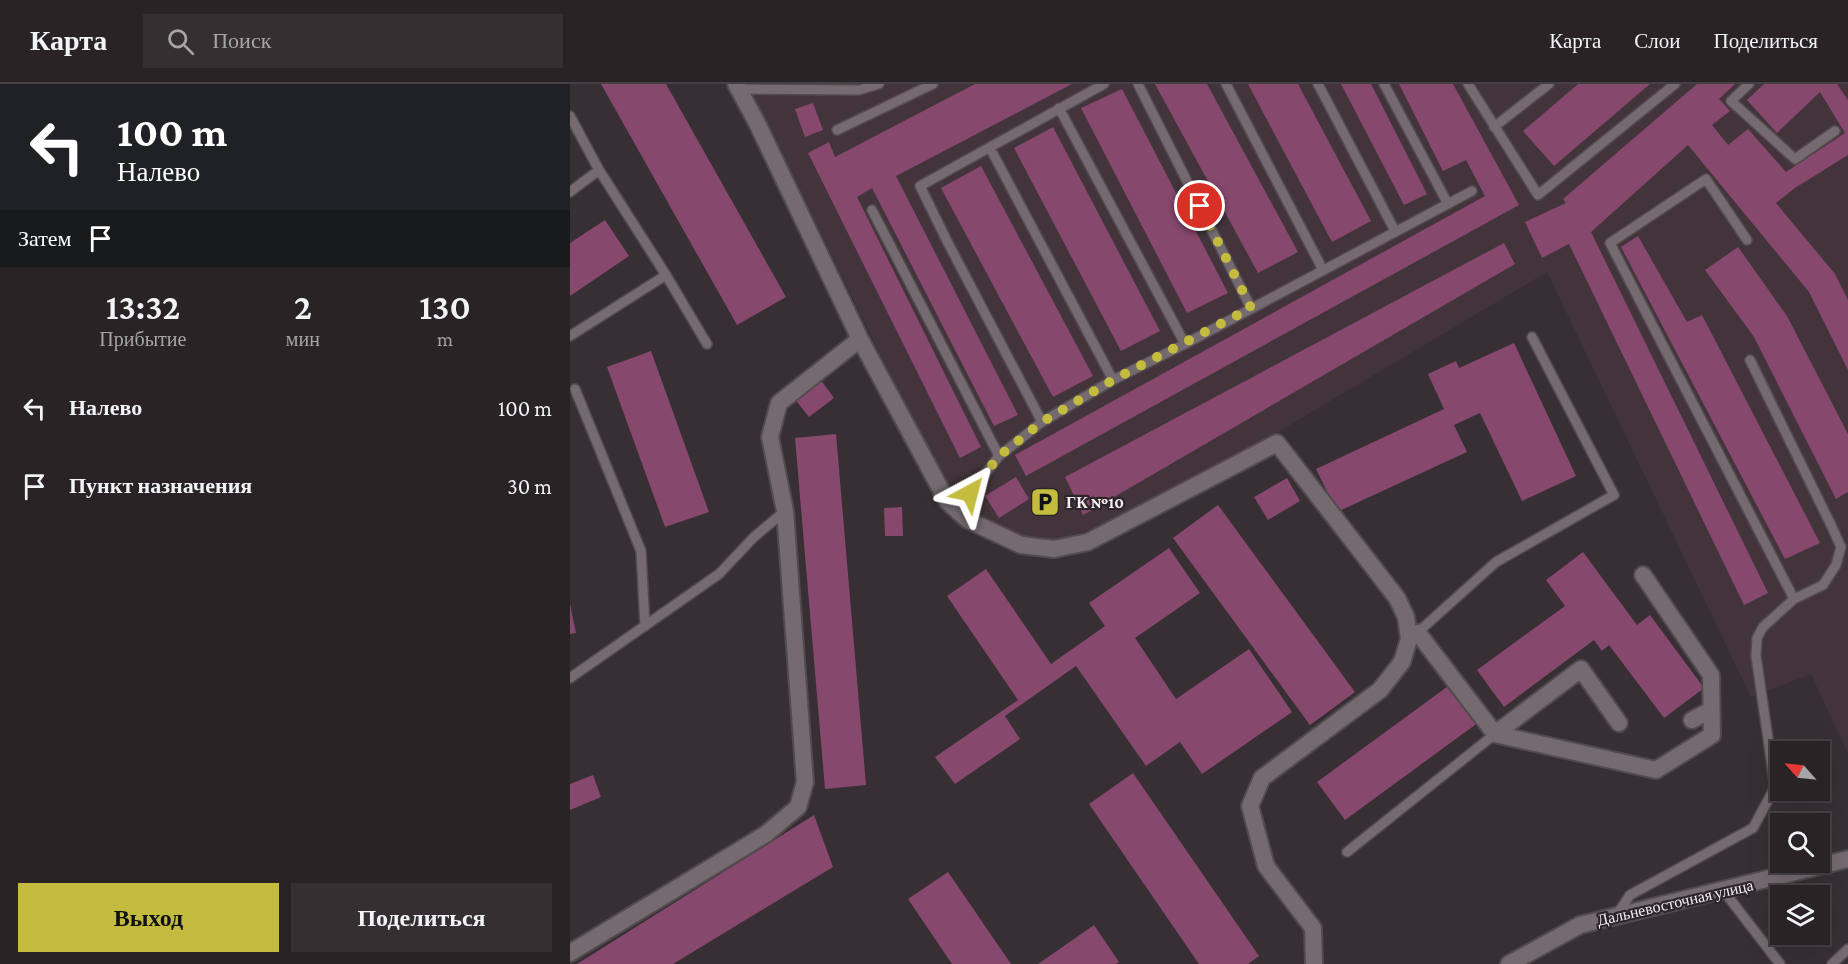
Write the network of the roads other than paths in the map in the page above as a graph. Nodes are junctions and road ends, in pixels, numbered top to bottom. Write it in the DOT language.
graph roads {
  1 [pos="879,84"];
  2 [pos="933,84"];
  3 [pos="1104,84"];
  4 [pos="1138,84"];
  5 [pos="1226,84"];
  6 [pos="1318,84"];
  7 [pos="1384,84"];
  8 [pos="1468,84"];
  9 [pos="1549,84"];
  10 [pos="1675,84"];
  11 [pos="1749,84"];
  12 [pos="738,86"];
  13 [pos="1059,108"];
  14 [pos="570,116"];
  15 [pos="1494,127"];
  16 [pos="837,130"];
  17 [pos="1834,131"];
  18 [pos="990,148"];
  19 [pos="599,170"];
  20 [pos="1472,191"];
  21 [pos="570,192"];
  22 [pos="1448,204"];
  23 [pos="872,210"];
  24 [pos="1395,231"];
  25 [pos="1747,240"];
  26 [pos="1323,270"];
  27 [pos="666,275"];
  28 [pos="1251,308"];
  29 [pos="570,336"];
  30 [pos="1532,336"];
  31 [pos="860,339"];
  32 [pos="707,344"];
  33 [pos="1185,344"];
  34 [pos="1750,360"];
  35 [pos="1113,380"];
  36 [pos="575,389"];
  37 [pos="1042,422"];
  38 [pos="999,456"];
  39 [pos="956,510"];
  40 [pos="785,511"];
  41 [pos="1643,575"];
  42 [pos="1794,599"];
  43 [pos="645,626"];
  44 [pos="1414,636"];
  45 [pos="570,678"];
  46 [pos="1712,710"];
  47 [pos="1692,720"];
  48 [pos="1618,723"];
  49 [pos="1495,734"];
  50 [pos="1347,852"];
  51 [pos="1848,859"];
  52 [pos="1723,890"];
  53 [pos="1616,916"];
  54 [pos="1848,949"];
  55 [pos="570,953"];
  56 [pos="1314,964"];
  57 [pos="1509,964"];
  58 [pos="1780,964"];
  59 [pos="1832,964"];
  1 -- 12 [label="lane"];
  2 -- 16 [label="lane"];
  3 -- 13 [label="lane"];
  4 -- 28 [label="lane"];
  5 -- 26 [label="lane"];
  6 -- 24 [label="lane"];
  7 -- 22 [label="lane"];
  8 -- 15 [label="lane"];
  9 -- 15 [label="lane"];
  10 -- 15 [label="lane"];
  11 -- 17 [label="lane"];
  12 -- 31 [label="street"];
  13 -- 18 [label="lane"];
  13 -- 33 [label="lane"];
  14 -- 19 [label="lane"];
  18 -- 35 [label="lane"];
  18 -- 37 [label="lane"];
  19 -- 21 [label="lane"];
  19 -- 27 [label="lane"];
  20 -- 22 [label="lane"];
  22 -- 24 [label="lane"];
  23 -- 38 [label="lane"];
  24 -- 26 [label="lane"];
  25 -- 42 [label="lane"];
  26 -- 28 [label="lane"];
  27 -- 29 [label="lane"];
  27 -- 32 [label="lane"];
  28 -- 33 [label="lane"];
  30 -- 44 [label="lane"];
  31 -- 39 [label="street"];
  31 -- 40 [label="street"];
  33 -- 35 [label="lane"];
  34 -- 42 [label="lane"];
  35 -- 37 [label="lane"];
  36 -- 43 [label="lane"];
  37 -- 38 [label="lane"];
  38 -- 39 [label="lane"];
  39 -- 44 [label="street"];
  40 -- 43 [label="lane"];
  40 -- 55 [label="street"];
  41 -- 46 [label="street"];
  42 -- 53 [label="lane"];
  43 -- 45 [label="lane"];
  44 -- 49 [label="street"];
  44 -- 56 [label="street"];
  46 -- 47 [label="street"];
  46 -- 49 [label="street"];
  48 -- 49 [label="street"];
  49 -- 50 [label="lane"];
  51 -- 52 [label="street, Дальневосточная улица"];
  52 -- 53 [label="street, Дальневосточная улица"];
  52 -- 58 [label="lane"];
  53 -- 57 [label="street, Дальневосточная улица"];
  54 -- 59 [label="lane"];
}
